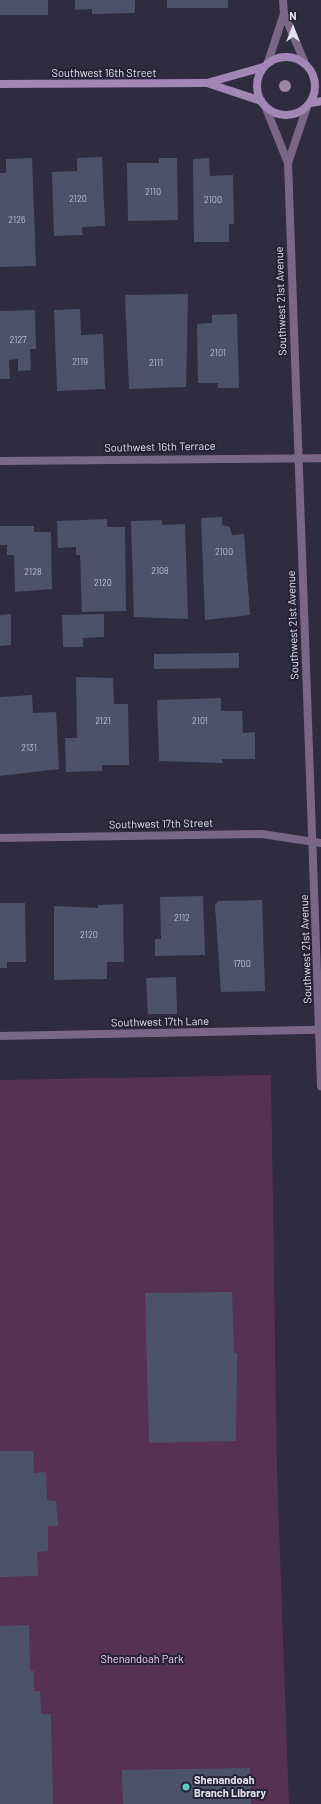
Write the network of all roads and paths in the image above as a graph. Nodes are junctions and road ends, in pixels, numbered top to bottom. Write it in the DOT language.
graph roads {
  1 [pos="283,0"];
  2 [pos="284,14"];
  3 [pos="266,64"];
  4 [pos="308,66"];
  5 [pos="321,71"];
  6 [pos="207,83"];
  7 [pos="0,84"];
  8 [pos="321,101"];
  9 [pos="263,103"];
  10 [pos="309,105"];
  11 [pos="288,163"];
  12 [pos="298,458"];
  13 [pos="321,458"];
  14 [pos="0,461"];
  15 [pos="0,838"];
  16 [pos="317,843"];
  17 [pos="320,1030"];
  18 [pos="0,1036"];
  19 [pos="321,1086"];
  1 -- 2 [label="street"];
  2 -- 3 [label="street"];
  2 -- 4 [label="street"];
  3 -- 4 [label="street"];
  3 -- 6 [label="street, Southwest 16th Street"];
  3 -- 9 [label="street"];
  4 -- 5 [label="street"];
  4 -- 10 [label="street"];
  6 -- 7 [label="street, Southwest 16th Street"];
  6 -- 9 [label="street, Southwest 16th Street"];
  8 -- 10 [label="street"];
  9 -- 10 [label="street"];
  9 -- 11 [label="street, Southwest 21st Avenue"];
  10 -- 11 [label="street, Southwest 21st Avenue"];
  11 -- 12 [label="street, Southwest 21st Avenue"];
  12 -- 13 [label="street, Southwest 16th Terrace"];
  12 -- 14 [label="street, Southwest 16th Terrace"];
  12 -- 16 [label="street, Southwest 21st Avenue"];
  15 -- 16 [label="street, Southwest 17th Street"];
  16 -- 17 [label="street, Southwest 21st Avenue"];
  17 -- 18 [label="street, Southwest 17th Lane"];
  17 -- 19 [label="street, Southwest 21st Avenue"];
}
